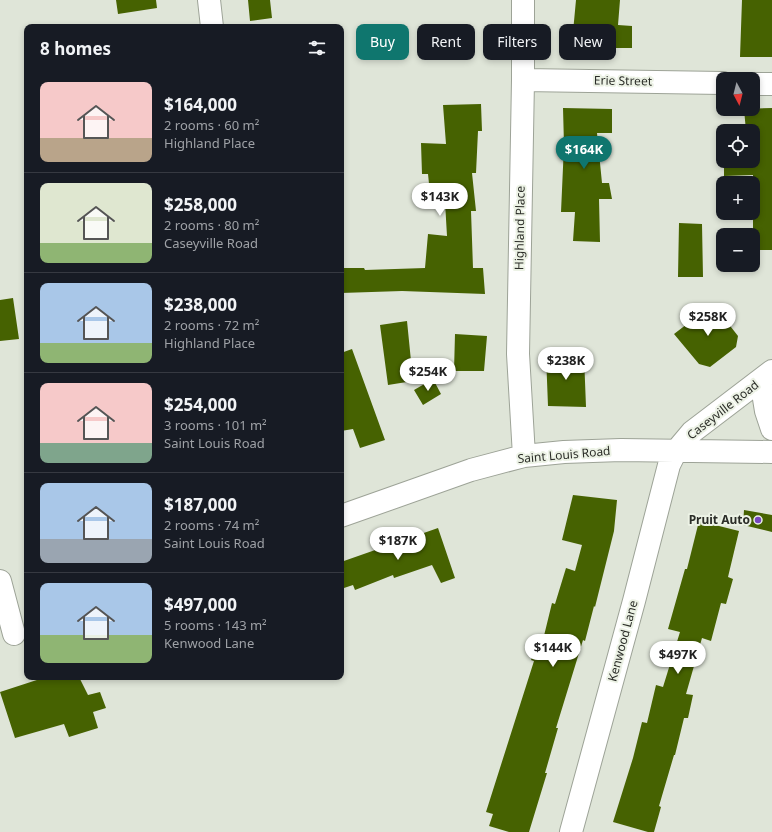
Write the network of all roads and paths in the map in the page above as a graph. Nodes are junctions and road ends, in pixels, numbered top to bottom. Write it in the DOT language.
graph roads {
  1 [pos="209,0"];
  2 [pos="523,0"];
  3 [pos="212,24"];
  4 [pos="523,80"];
  5 [pos="716,83"];
  6 [pos="760,84"];
  7 [pos="772,84"];
  8 [pos="766,376"];
  9 [pos="772,429"];
  10 [pos="676,451"];
  11 [pos="772,452"];
  12 [pos="524,456"];
  13 [pos="344,515"];
  14 [pos="0,581"];
  15 [pos="14,634"];
  16 [pos="571,832"];
  1 -- 3 [label="street"];
  2 -- 4 [label="street, Highland Place"];
  4 -- 5 [label="street, Erie Street"];
  4 -- 12 [label="street, Highland Place"];
  6 -- 7 [label="street"];
  8 -- 9 [label="street"];
  8 -- 10 [label="street, Caseyville Road"];
  10 -- 11 [label="street, Saint Louis Road"];
  10 -- 12 [label="street, Saint Louis Road"];
  10 -- 16 [label="street, Kenwood Lane"];
  12 -- 13 [label="street, Saint Louis Road"];
  14 -- 15 [label="street"];
}
